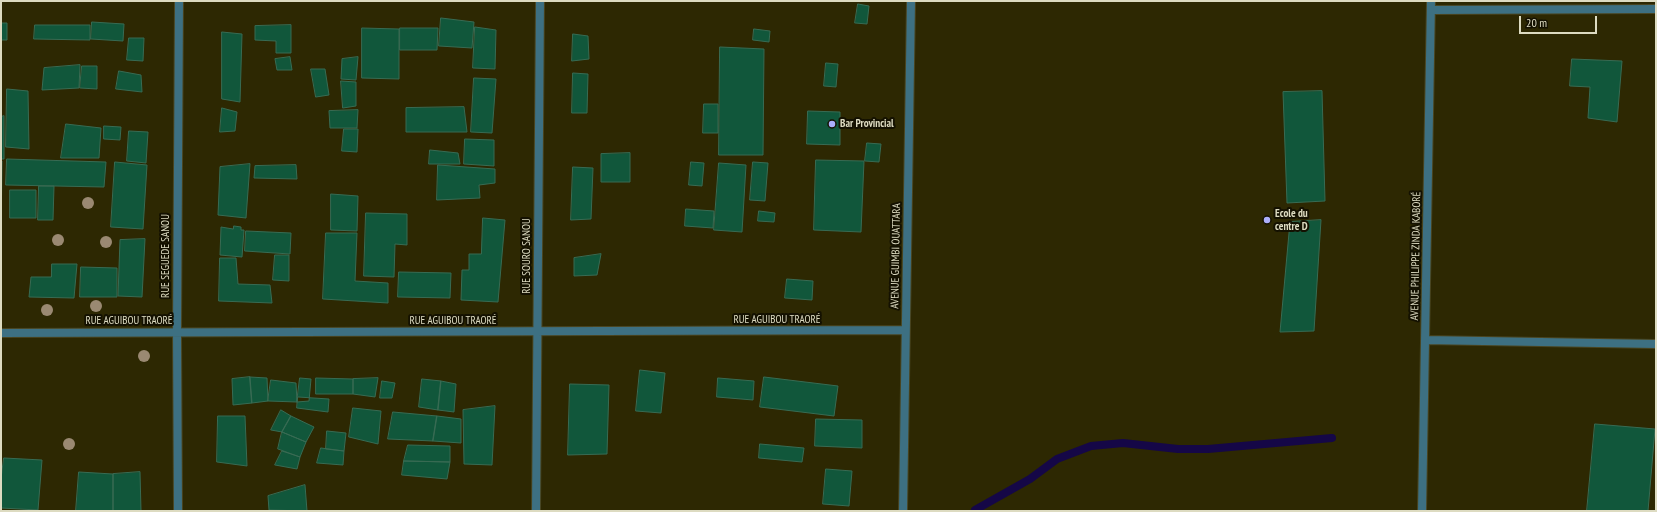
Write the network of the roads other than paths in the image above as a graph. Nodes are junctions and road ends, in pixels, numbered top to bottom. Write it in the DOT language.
graph roads {
  1 [pos="178,1"];
  2 [pos="540,1"];
  3 [pos="911,1"];
  4 [pos="1431,5"];
  5 [pos="1656,9"];
  6 [pos="905,330"];
  7 [pos="177,332"];
  8 [pos="538,332"];
  9 [pos="1,333"];
  10 [pos="1425,340"];
  11 [pos="1656,344"];
  12 [pos="178,511"];
  13 [pos="536,511"];
  14 [pos="902,511"];
  15 [pos="1422,511"];
  1 -- 7 [label="street, RUE SEGUEDE SANOU"];
  2 -- 8 [label="street, RUE SOURO SANOU"];
  3 -- 6 [label="street, AVENUE GUIMBI OUATTARA"];
  4 -- 5 [label="street"];
  4 -- 10 [label="street, AVENUE PHILIPPE ZINDA KABORÉ"];
  6 -- 8 [label="street, RUE AGUIBOU TRAORÉ"];
  6 -- 14 [label="street, AVENUE GUIMBI OUATTARA"];
  7 -- 8 [label="street, RUE AGUIBOU TRAORÉ"];
  7 -- 9 [label="street, RUE AGUIBOU TRAORÉ"];
  7 -- 12 [label="street, RUE SEGUEDE SANOU"];
  8 -- 13 [label="street, RUE SOURO SANOU"];
  10 -- 11 [label="street"];
  10 -- 15 [label="street, AVENUE PHILIPPE ZINDA KABORÉ"];
}
